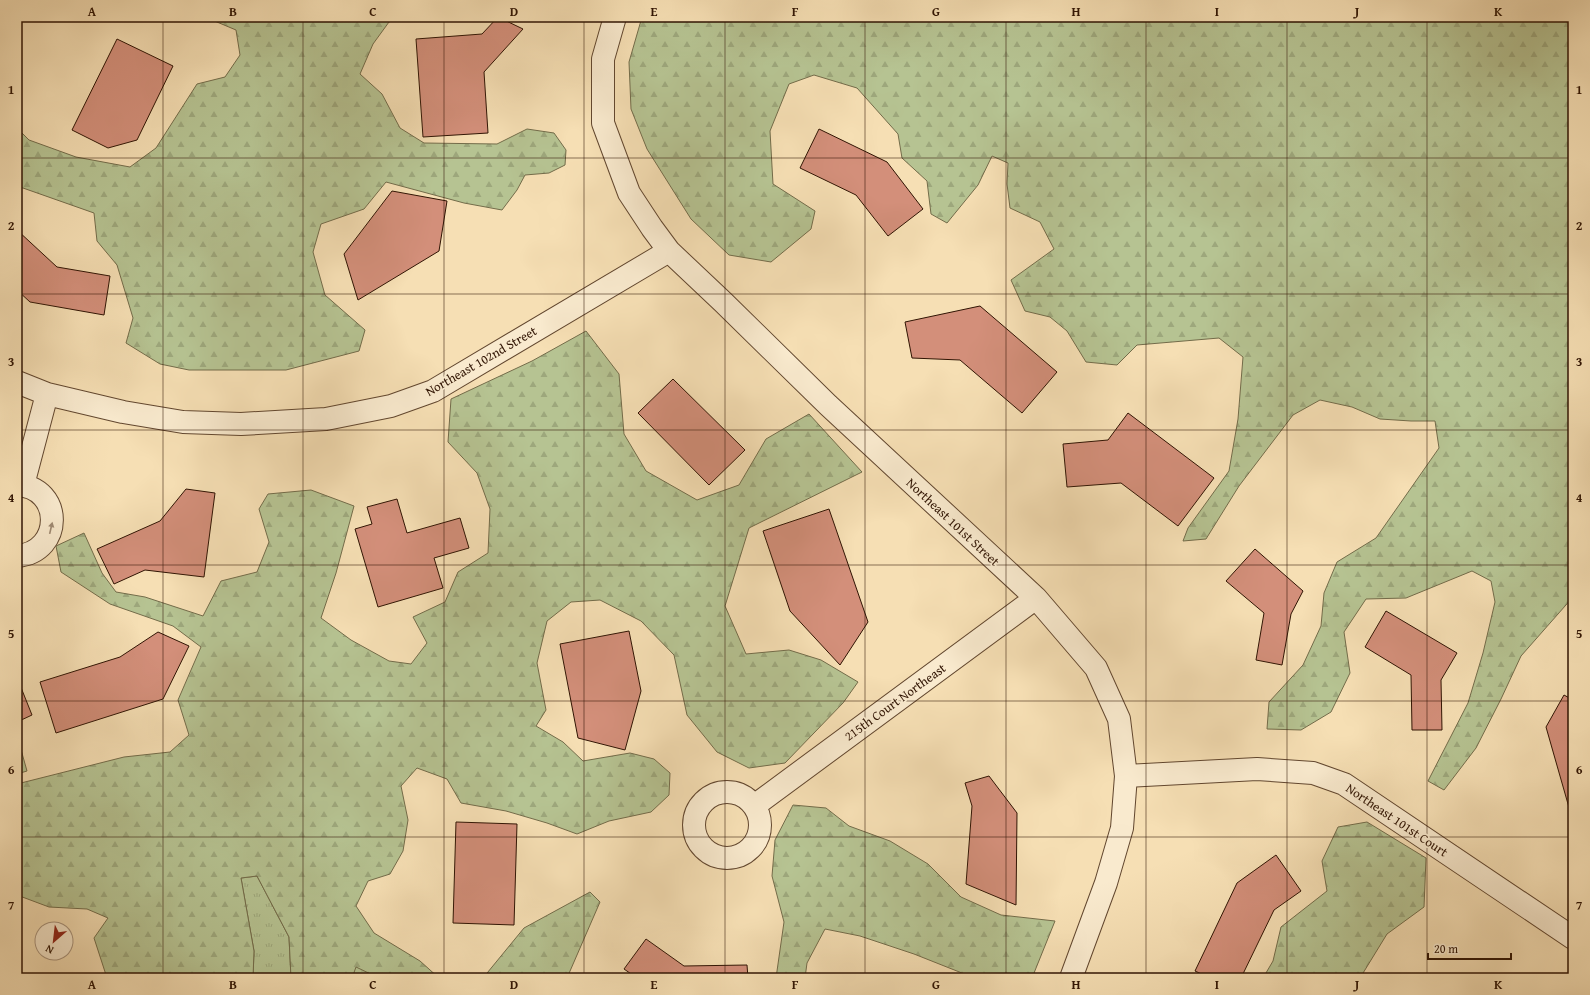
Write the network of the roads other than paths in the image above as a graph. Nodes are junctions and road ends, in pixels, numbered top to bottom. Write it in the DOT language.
graph roads {
  1 [pos="615,17"];
  2 [pos="669,251"];
  3 [pos="17,382"];
  4 [pos="47,394"];
  5 [pos="20,485"];
  6 [pos="17,556"];
  7 [pos="1036,598"];
  8 [pos="1126,776"];
  9 [pos="754,806"];
  10 [pos="1573,938"];
  11 [pos="1071,978"];
  1 -- 2 [label="street, Northeast 101st Street"];
  2 -- 4 [label="street, Northeast 102nd Street"];
  2 -- 7 [label="street, Northeast 101st Street"];
  3 -- 4 [label="street, Northeast 102nd Street"];
  4 -- 5 [label="street"];
  6 -- 5 [label="street, one-way"];
  7 -- 8 [label="street, Northeast 101st Street"];
  7 -- 9 [label="street, 215th Court Northeast"];
  8 -- 10 [label="street, Northeast 101st Court"];
  8 -- 11 [label="street, Northeast 101st Street"];
}
